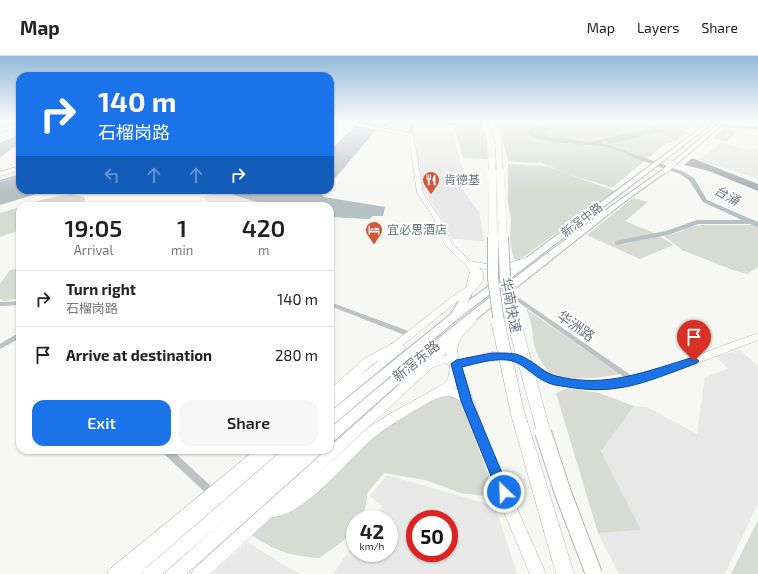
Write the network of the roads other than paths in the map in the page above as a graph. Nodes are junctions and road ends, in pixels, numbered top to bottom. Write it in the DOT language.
graph roads {
  1 [pos="413,145"];
  2 [pos="491,145"];
  3 [pos="498,145"];
  4 [pos="682,145"];
  5 [pos="697,145"];
  6 [pos="16,169"];
  7 [pos="0,174"];
  8 [pos="16,176"];
  9 [pos="0,181"];
  10 [pos="532,257"];
  11 [pos="463,259"];
  12 [pos="506,291"];
  13 [pos="468,293"];
  14 [pos="16,303"];
  15 [pos="0,304"];
  16 [pos="334,306"];
  17 [pos="481,310"];
  18 [pos="451,319"];
  19 [pos="421,332"];
  20 [pos="409,334"];
  21 [pos="16,336"];
  22 [pos="758,336"];
  23 [pos="456,337"];
  24 [pos="0,346"];
  25 [pos="456,364"];
  26 [pos="426,367"];
  27 [pos="633,380"];
  28 [pos="334,392"];
  29 [pos="440,392"];
  30 [pos="365,396"];
  31 [pos="467,401"];
  32 [pos="334,402"];
  33 [pos="334,415"];
  34 [pos="334,431"];
  35 [pos="334,450"];
  36 [pos="171,454"];
  37 [pos="260,454"];
  38 [pos="271,454"];
  39 [pos="289,454"];
  40 [pos="310,454"];
  41 [pos="330,454"];
  42 [pos="257,466"];
  43 [pos="293,487"];
  44 [pos="217,494"];
  45 [pos="267,511"];
  46 [pos="202,513"];
  47 [pos="235,540"];
  48 [pos="115,574"];
  49 [pos="129,574"];
  50 [pos="151,574"];
  51 [pos="175,574"];
  52 [pos="199,574"];
  53 [pos="538,574"];
  54 [pos="565,574"];
  55 [pos="594,574"];
  1 -- 11 [label="main road"];
  2 -- 54 [label="highway, 华南快速, bridge"];
  3 -- 55 [label="highway, 华南快速, bridge"];
  4 -- 10 [label="highway, 新滘中路"];
  5 -- 12 [label="highway, 新滘中路, bridge"];
  6 -- 7 [label="main road"];
  8 -- 9 [label="street"];
  10 -- 11 [label="main road"];
  10 -- 18 [label="highway, 新滘中路"];
  11 -- 13 [label="main road"];
  12 -- 17 [label="highway, 新滘东路"];
  12 -- 27 [label="street, 华洲路"];
  13 -- 18 [label="highway"];
  13 -- 20 [label="main road"];
  14 -- 15 [label="street"];
  16 -- 20 [label="street"];
  17 -- 23 [label="main road"];
  17 -- 30 [label="highway, 新滘东路"];
  18 -- 19 [label="highway"];
  18 -- 30 [label="highway, 新滘东路"];
  19 -- 32 [label="main road"];
  20 -- 28 [label="main road"];
  21 -- 24 [label="street"];
  22 -- 27 [label="main road"];
  23 -- 25 [label="main road"];
  23 -- 26 [label="main road"];
  25 -- 26 [label="main road"];
  25 -- 27 [label="main road"];
  25 -- 29 [label="main road"];
  25 -- 31 [label="main road"];
  26 -- 35 [label="main road"];
  29 -- 31 [label="main road"];
  29 -- 45 [label="main road"];
  30 -- 33 [label="highway, 新滘东路"];
  30 -- 34 [label="highway, 新滘东路"];
  31 -- 53 [label="main road"];
  36 -- 44 [label="street"];
  37 -- 44 [label="main road"];
  38 -- 42 [label="main road"];
  39 -- 50 [label="highway, bridge"];
  40 -- 51 [label="highway, bridge"];
  41 -- 43 [label="main road"];
  42 -- 43 [label="main road"];
  42 -- 44 [label="main road"];
  43 -- 45 [label="main road"];
  44 -- 45 [label="main road"];
  44 -- 46 [label="main road"];
  44 -- 48 [label="main road"];
  45 -- 47 [label="main road"];
  46 -- 47 [label="main road"];
  46 -- 49 [label="main road"];
  47 -- 52 [label="main road"];
}
